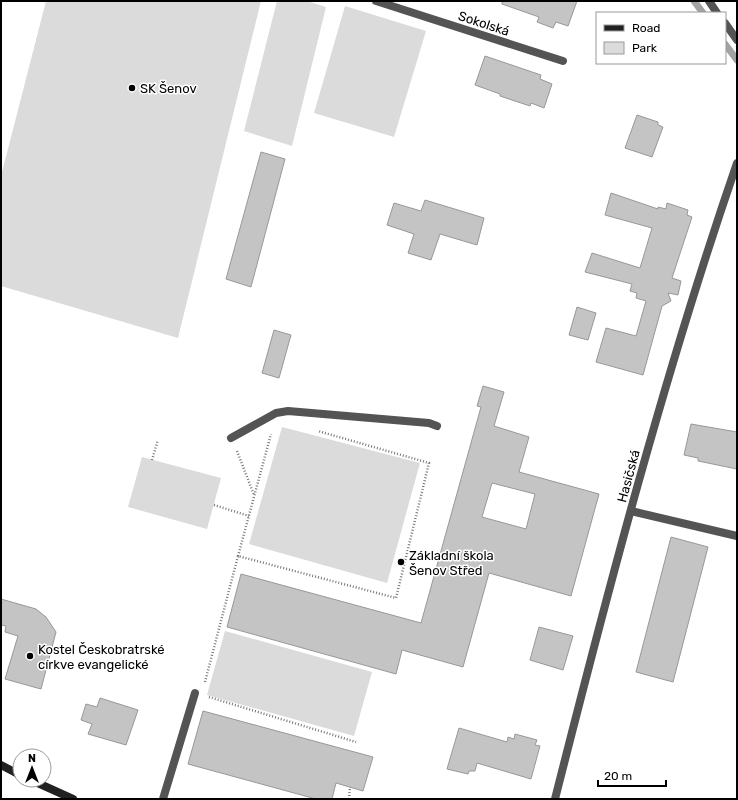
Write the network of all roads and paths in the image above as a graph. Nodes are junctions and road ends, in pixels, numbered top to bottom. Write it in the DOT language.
graph roads {
  1 [pos="376,1"];
  2 [pos="709,1"];
  3 [pos="716,12"];
  4 [pos="726,24"];
  5 [pos="737,40"];
  6 [pos="562,61"];
  7 [pos="737,163"];
  8 [pos="273,426"];
  9 [pos="437,426"];
  10 [pos="312,429"];
  11 [pos="231,438"];
  12 [pos="158,440"];
  13 [pos="152,460"];
  14 [pos="254,496"];
  15 [pos="214,505"];
  16 [pos="631,511"];
  17 [pos="249,516"];
  18 [pos="737,536"];
  19 [pos="238,556"];
  20 [pos="195,693"];
  21 [pos="356,742"];
  22 [pos="1,765"];
  23 [pos="12,771"];
  24 [pos="350,787"];
  25 [pos="46,788"];
  26 [pos="60,796"];
  27 [pos="73,799"];
  28 [pos="163,799"];
  29 [pos="349,799"];
  30 [pos="555,799"];
  1 -- 6 [label="street, Sokolská"];
  2 -- 3 [label="street"];
  4 -- 5 [label="street"];
  7 -- 16 [label="street, Hasičská"];
  8 -- 14 [label="path"];
  9 -- 11 [label="street"];
  10 -- 19 [label="path"];
  11 -- 14 [label="path"];
  12 -- 13 [label="path"];
  14 -- 17 [label="path"];
  15 -- 17 [label="path"];
  16 -- 18 [label="street"];
  16 -- 30 [label="street, Hasičská"];
  17 -- 19 [label="path"];
  19 -- 20 [label="path"];
  20 -- 21 [label="path"];
  20 -- 28 [label="street"];
  22 -- 23 [label="main road"];
  24 -- 29 [label="path"];
  25 -- 26 [label="main road"];
  26 -- 27 [label="main road"];
}
